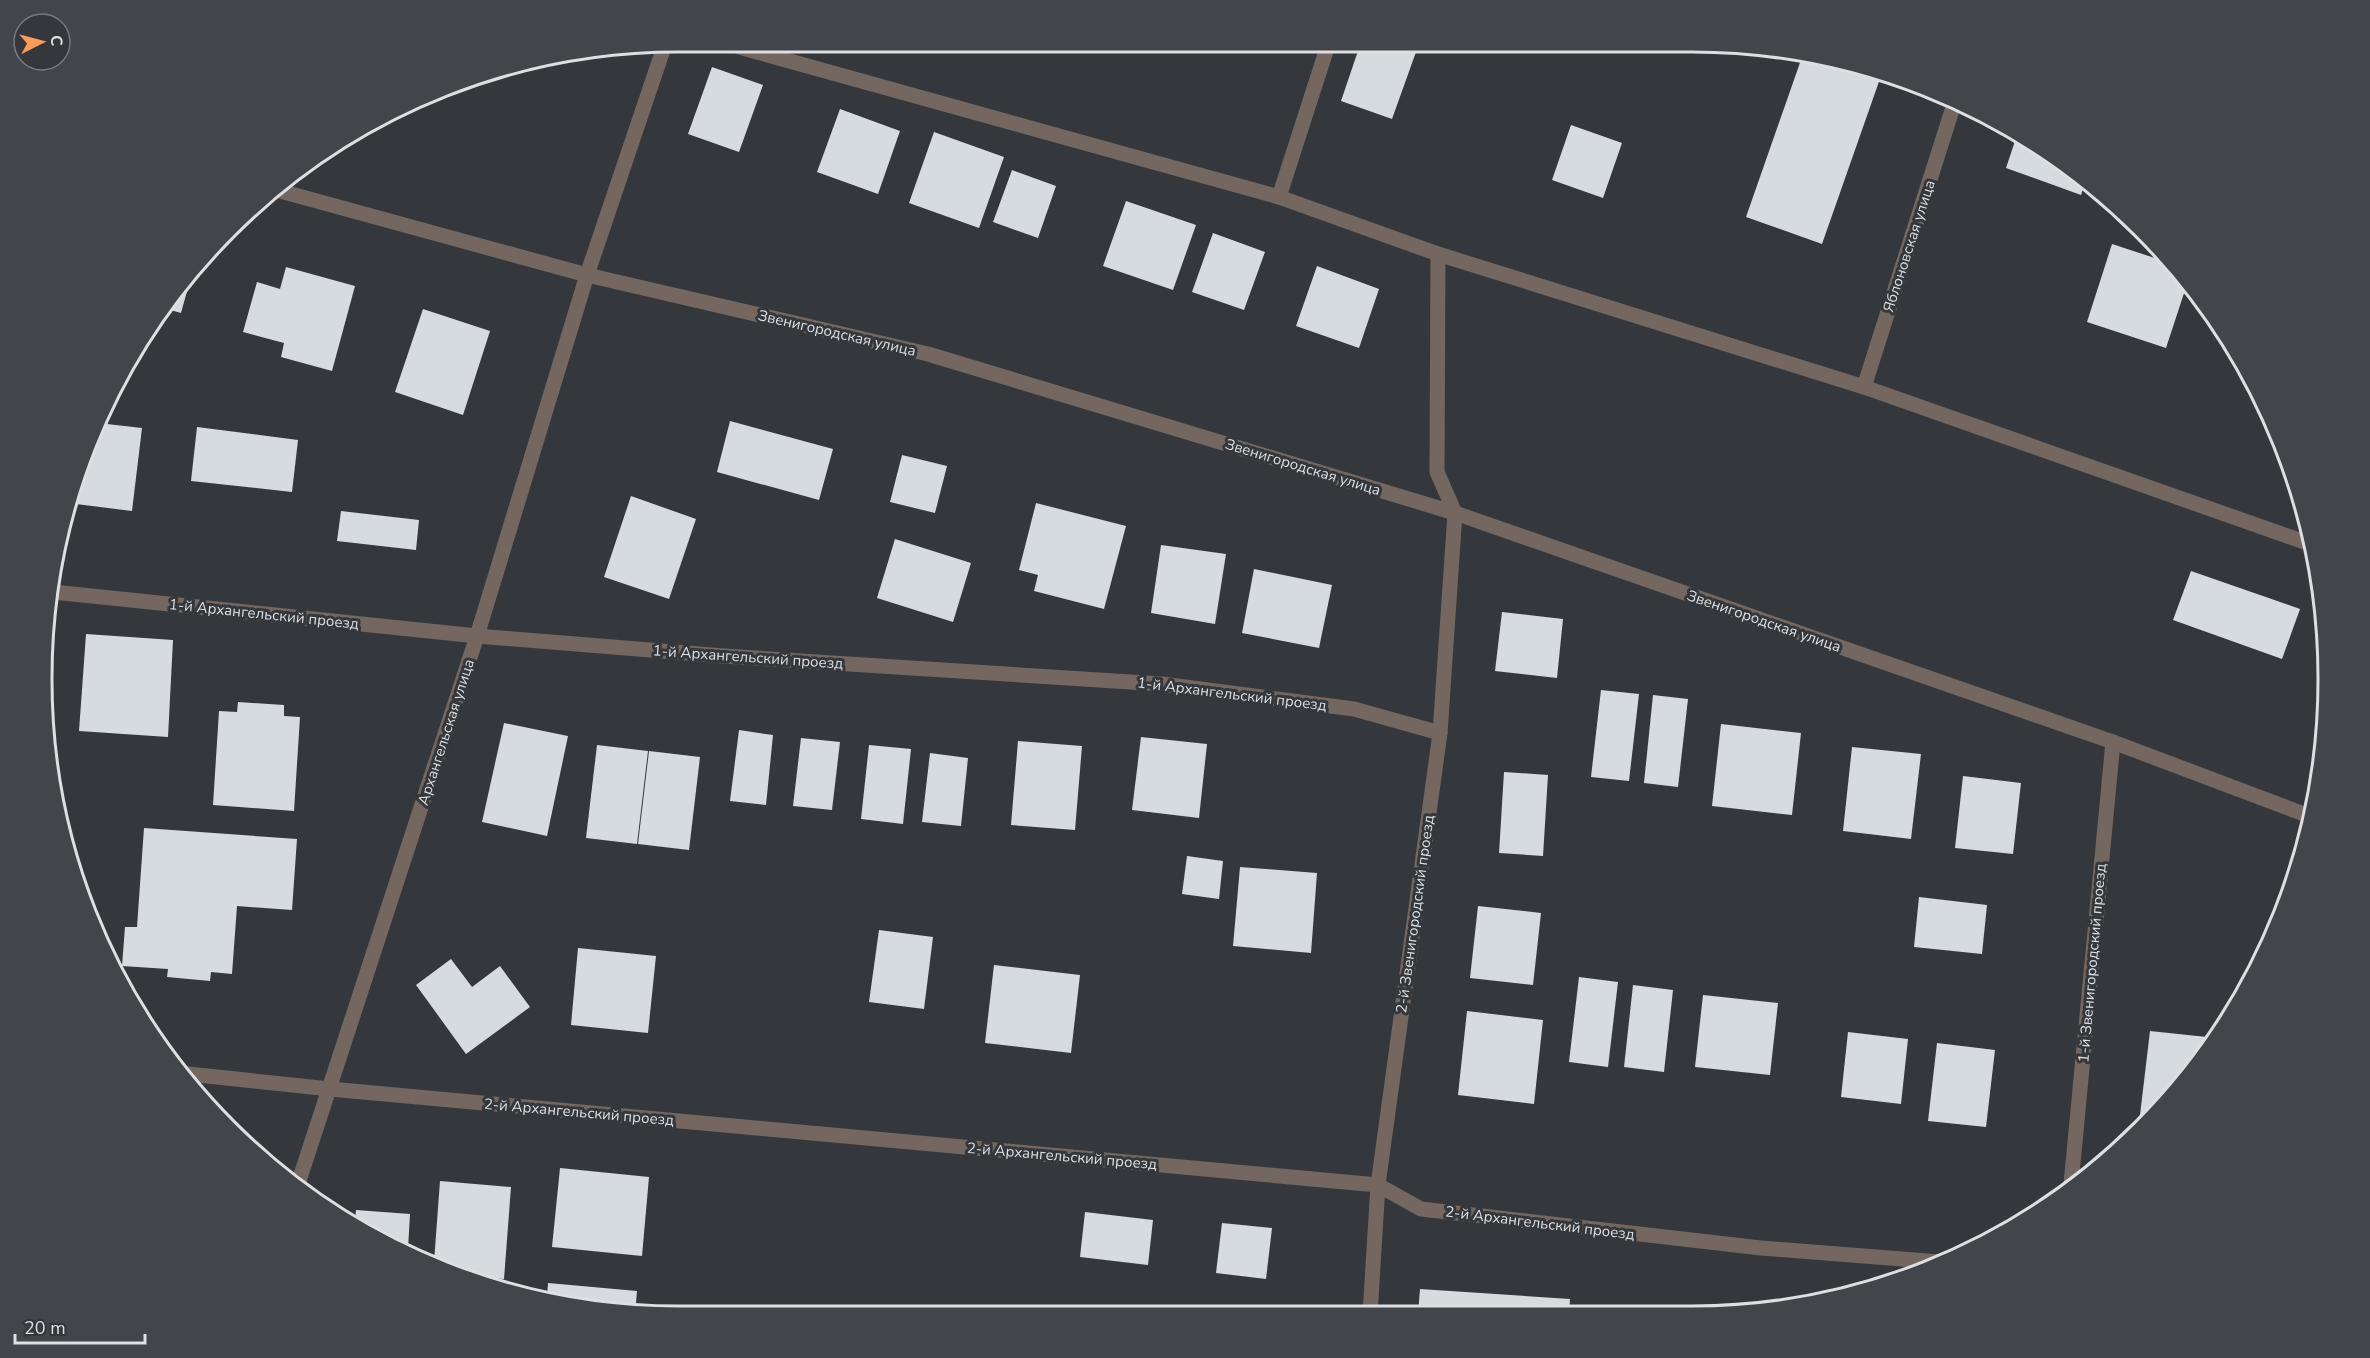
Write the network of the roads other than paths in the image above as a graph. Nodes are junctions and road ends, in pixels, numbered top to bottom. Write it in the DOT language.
graph roads {
  1 [pos="757,52"];
  2 [pos="1326,52"];
  3 [pos="662,53"];
  4 [pos="1952,110"];
  5 [pos="285,192"];
  6 [pos="1279,196"];
  7 [pos="1438,254"];
  8 [pos="587,275"];
  9 [pos="1864,387"];
  10 [pos="1455,513"];
  11 [pos="2301,541"];
  12 [pos="59,593"];
  13 [pos="477,636"];
  14 [pos="1440,733"];
  15 [pos="2113,742"];
  16 [pos="2302,813"];
  17 [pos="193,1074"];
  18 [pos="330,1089"];
  19 [pos="2072,1176"];
  20 [pos="300,1178"];
  21 [pos="1378,1185"];
  22 [pos="1923,1261"];
  23 [pos="1371,1306"];
  1 -- 6 [label="street"];
  2 -- 6 [label="street"];
  3 -- 8 [label="street, Архангельская улица"];
  4 -- 9 [label="street, Яблоновская улица"];
  5 -- 8 [label="street, Звенигородская улица"];
  6 -- 7 [label="street"];
  7 -- 9 [label="street"];
  7 -- 10 [label="street"];
  8 -- 10 [label="street, Звенигородская улица"];
  8 -- 13 [label="street, Архангельская улица"];
  9 -- 11 [label="street"];
  10 -- 14 [label="street, 2-й Звенигородский проезд"];
  10 -- 15 [label="street, Звенигородская улица"];
  12 -- 13 [label="street, 1-й Архангельский проезд"];
  13 -- 14 [label="street, 1-й Архангельский проезд"];
  13 -- 18 [label="street, Архангельская улица"];
  14 -- 21 [label="street, 2-й Звенигородский проезд"];
  15 -- 16 [label="street, Звенигородская улица"];
  15 -- 19 [label="street, 1-й Звенигородский проезд"];
  17 -- 18 [label="street, 2-й Архангельский проезд"];
  18 -- 20 [label="street, Архангельская улица"];
  18 -- 21 [label="street, 2-й Архангельский проезд"];
  21 -- 22 [label="street, 2-й Архангельский проезд"];
  21 -- 23 [label="street, 2-й Звенигородский проезд"];
}
